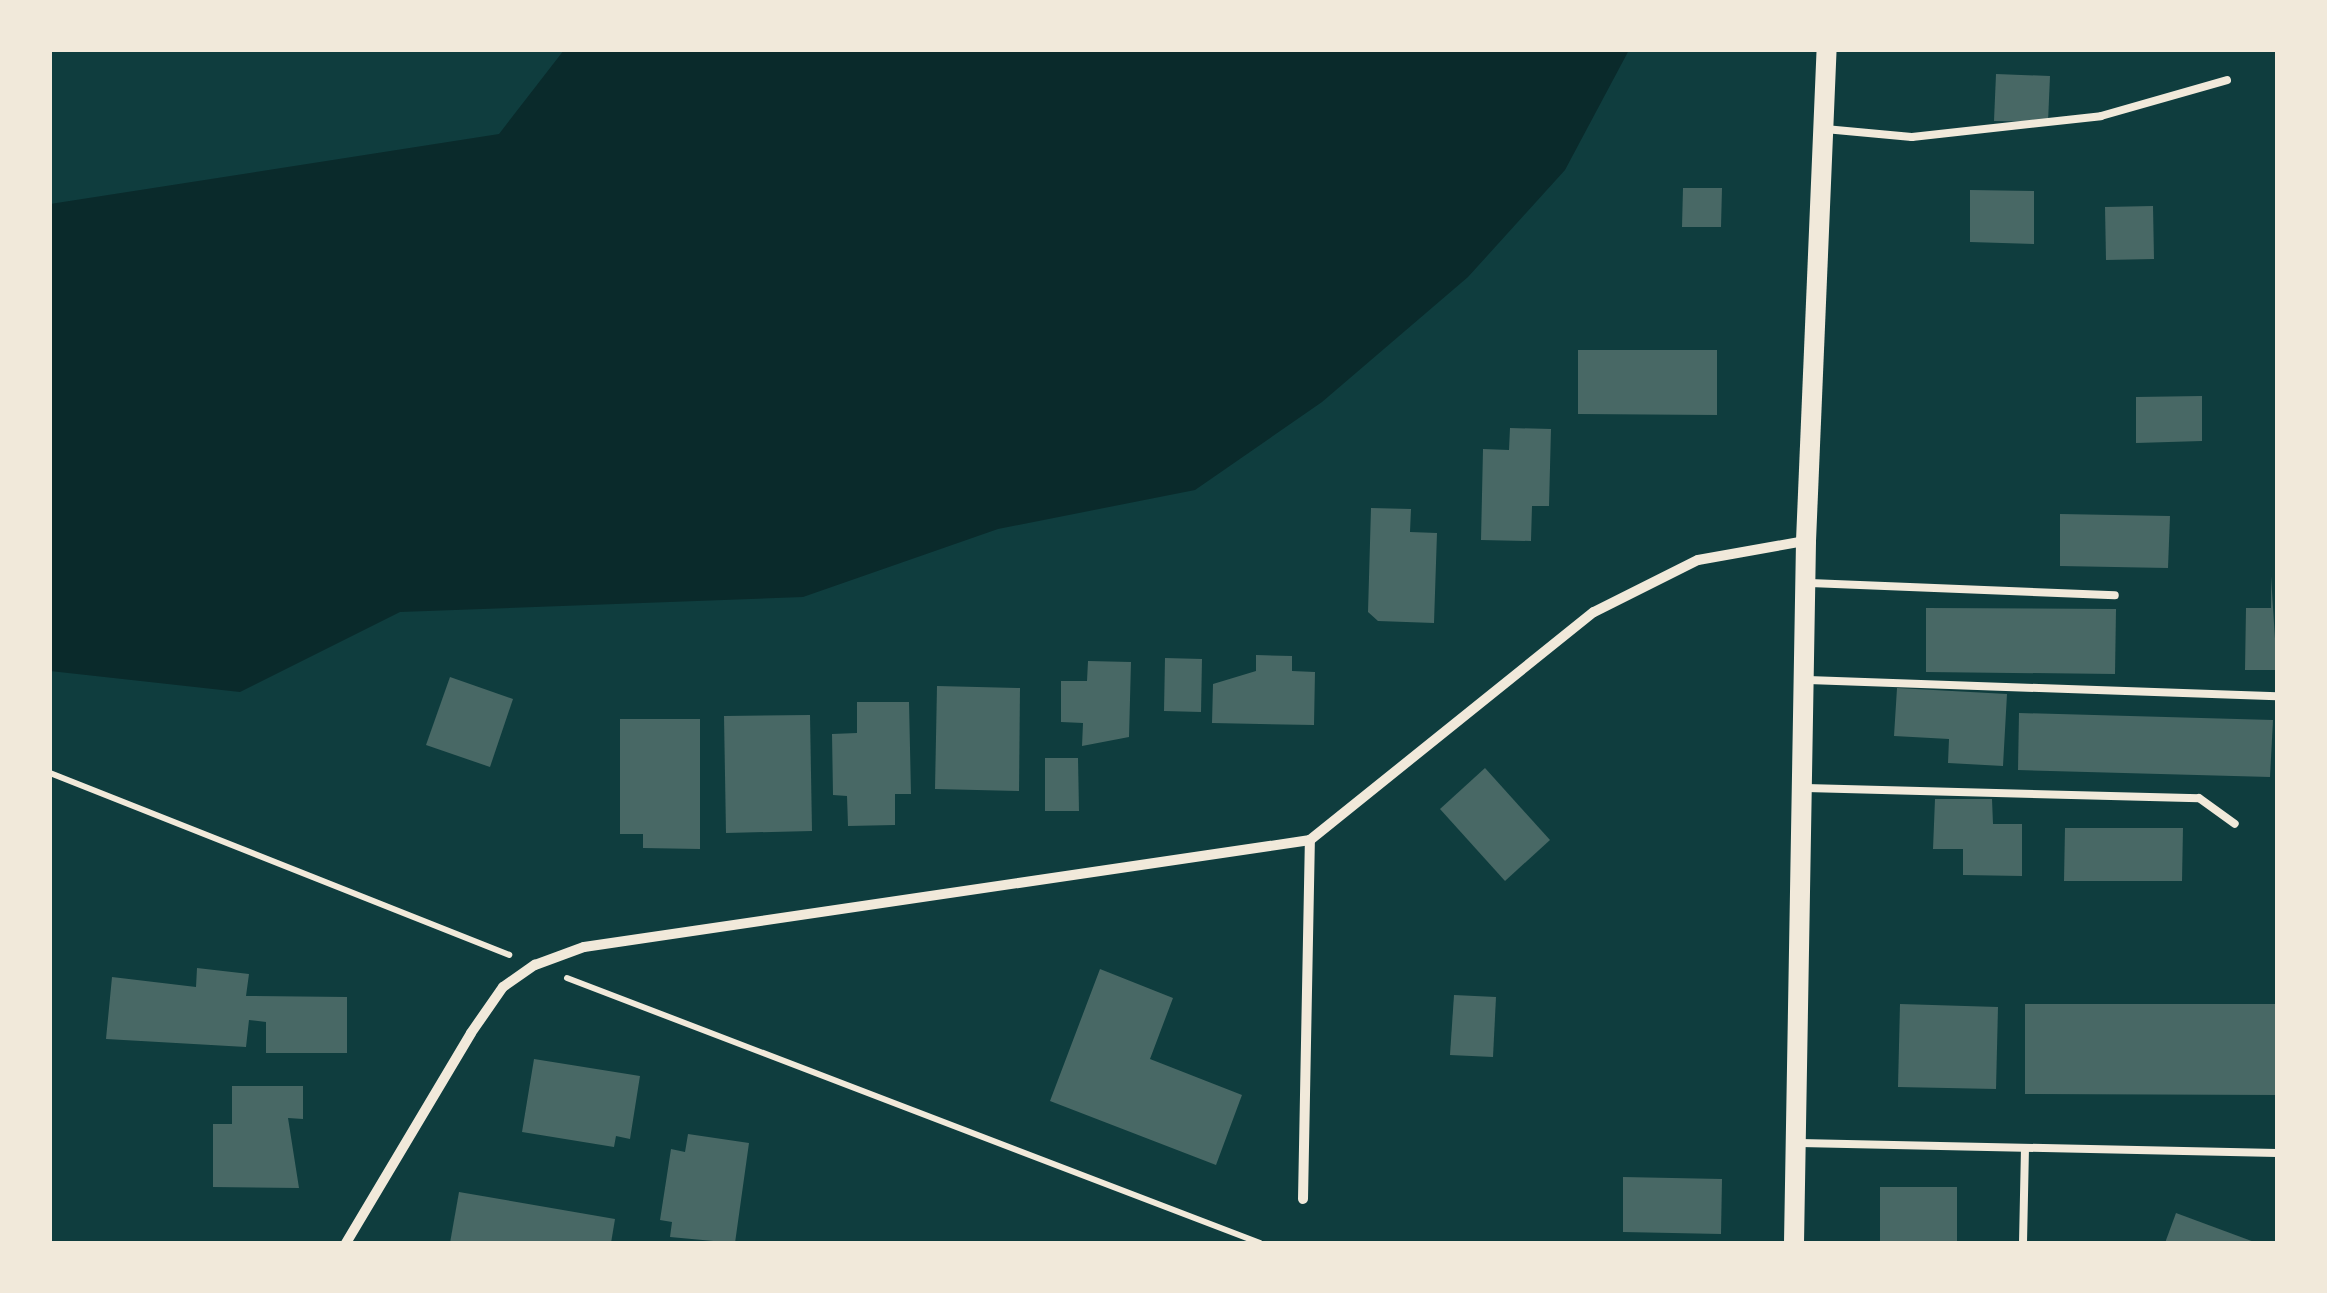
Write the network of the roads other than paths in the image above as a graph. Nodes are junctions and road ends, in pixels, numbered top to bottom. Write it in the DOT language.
graph roads {
  1 [pos="1827,50"];
  2 [pos="2227,80"];
  3 [pos="1820,128"];
  4 [pos="1806,541"];
  5 [pos="1805,582"];
  6 [pos="2114,595"];
  7 [pos="1804,680"];
  8 [pos="2277,696"];
  9 [pos="1802,788"];
  10 [pos="2235,824"];
  11 [pos="1310,840"];
  12 [pos="1796,1143"];
  13 [pos="2024,1148"];
  14 [pos="2277,1153"];
  15 [pos="1303,1199"];
  16 [pos="346,1243"];
  17 [pos="1794,1243"];
  18 [pos="2023,1243"];
  1 -- 3 [label="main road"];
  2 -- 3 [label="lane"];
  3 -- 4 [label="main road"];
  4 -- 5 [label="main road"];
  4 -- 11 [label="street"];
  5 -- 6 [label="lane"];
  5 -- 7 [label="main road"];
  7 -- 8 [label="lane"];
  7 -- 9 [label="main road"];
  9 -- 10 [label="lane"];
  9 -- 12 [label="main road"];
  11 -- 15 [label="street"];
  11 -- 16 [label="street"];
  12 -- 13 [label="lane"];
  12 -- 17 [label="main road"];
  13 -- 14 [label="lane"];
  13 -- 18 [label="lane"];
}
